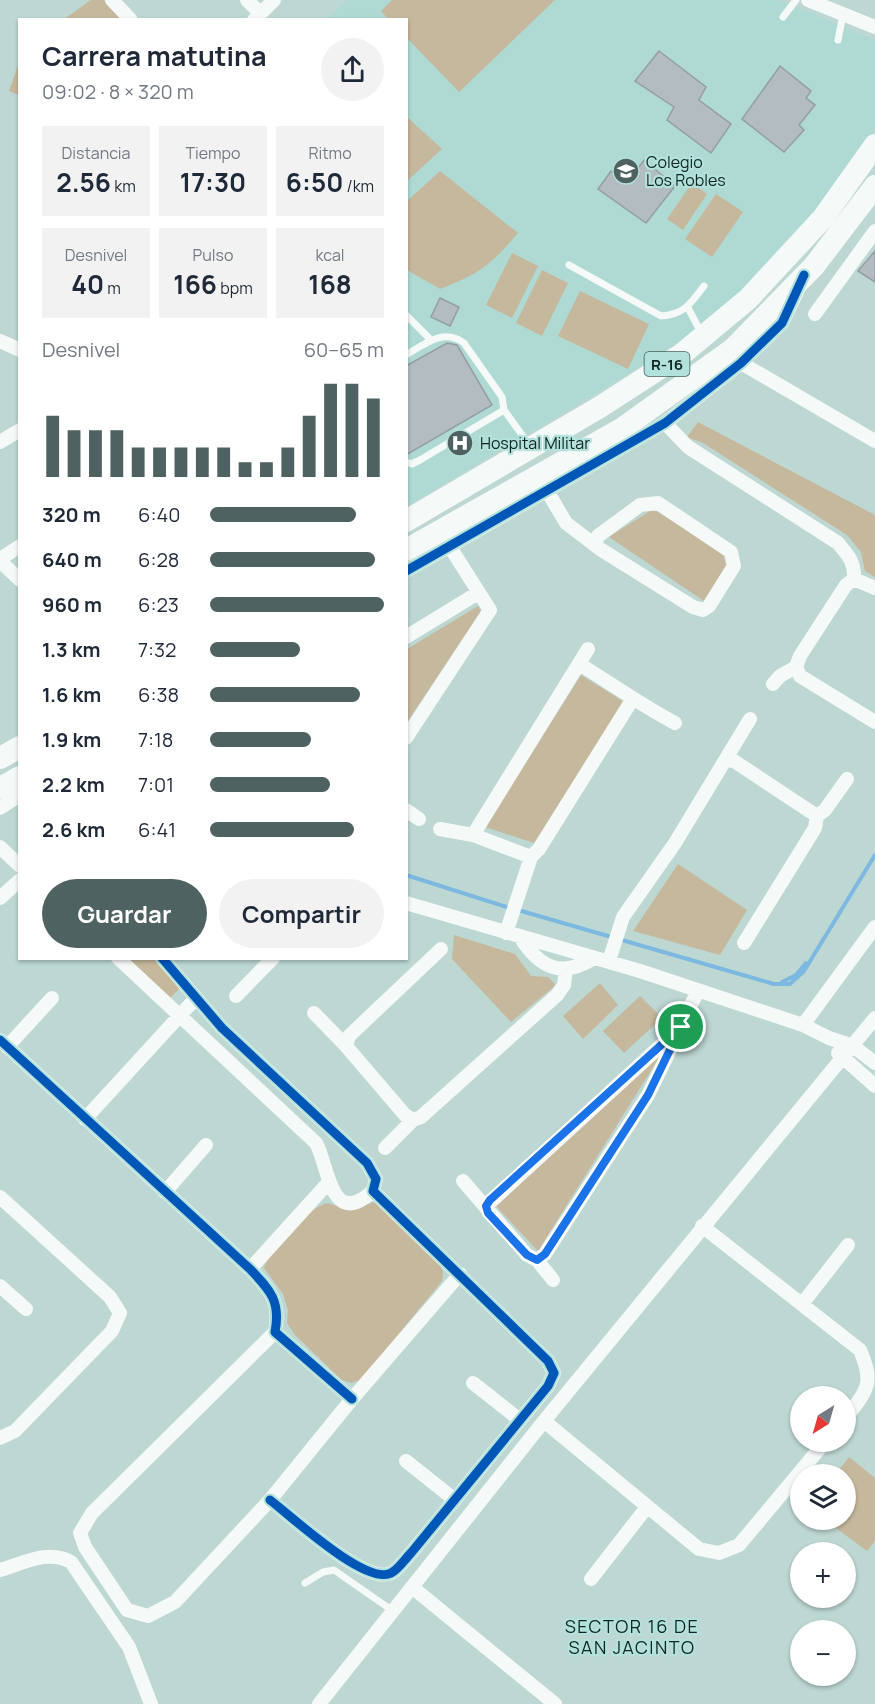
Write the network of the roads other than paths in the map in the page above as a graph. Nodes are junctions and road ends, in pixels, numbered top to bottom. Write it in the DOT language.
graph roads {
  1 [pos="112,0"];
  2 [pos="247,0"];
  3 [pos="274,0"];
  4 [pos="796,0"];
  5 [pos="808,0"];
  6 [pos="843,14"];
  7 [pos="257,16"];
  8 [pos="783,16"];
  9 [pos="129,18"];
  10 [pos="875,27"];
  11 [pos="838,40"];
  12 [pos="875,145"];
  13 [pos="875,186"];
  14 [pos="875,231"];
  15 [pos="569,265"];
  16 [pos="804,275"];
  17 [pos="704,286"];
  18 [pos="688,308"];
  19 [pos="815,314"];
  20 [pos="408,317"];
  21 [pos="704,336"];
  22 [pos="431,340"];
  23 [pos="0,341"];
  24 [pos="18,349"];
  25 [pos="408,354"];
  26 [pos="741,363"];
  27 [pos="504,410"];
  28 [pos="665,423"];
  29 [pos="18,431"];
  30 [pos="0,441"];
  31 [pos="875,441"];
  32 [pos="531,448"];
  33 [pos="408,463"];
  34 [pos="546,489"];
  35 [pos="408,520"];
  36 [pos="595,544"];
  37 [pos="18,547"];
  38 [pos="450,547"];
  39 [pos="408,549"];
  40 [pos="0,560"];
  41 [pos="408,570"];
  42 [pos="18,578"];
  43 [pos="854,579"];
  44 [pos="875,588"];
  45 [pos="478,593"];
  46 [pos="408,636"];
  47 [pos="588,649"];
  48 [pos="579,664"];
  49 [pos="796,668"];
  50 [pos="773,684"];
  51 [pos="632,700"];
  52 [pos="750,719"];
  53 [pos="875,722"];
  54 [pos="675,723"];
  55 [pos="408,735"];
  56 [pos="18,748"];
  57 [pos="0,758"];
  58 [pos="726,760"];
  59 [pos="18,778"];
  60 [pos="847,779"];
  61 [pos="0,788"];
  62 [pos="18,796"];
  63 [pos="0,808"];
  64 [pos="408,811"];
  65 [pos="817,816"];
  66 [pos="419,819"];
  67 [pos="440,829"];
  68 [pos="473,835"];
  69 [pos="0,847"];
  70 [pos="531,857"];
  71 [pos="18,864"];
  72 [pos="18,882"];
  73 [pos="0,898"];
  74 [pos="408,904"];
  75 [pos="875,927"];
  76 [pos="513,935"];
  77 [pos="744,943"];
  78 [pos="441,949"];
  79 [pos="611,955"];
  80 [pos="594,958"];
  81 [pos="120,960"];
  82 [pos="164,960"];
  83 [pos="267,961"];
  84 [pos="566,969"];
  85 [pos="699,990"];
  86 [pos="236,996"];
  87 [pos="52,998"];
  88 [pos="195,999"];
  89 [pos="314,1013"];
  90 [pos="181,1017"];
  91 [pos="875,1018"];
  92 [pos="804,1025"];
  93 [pos="681,1027"];
  94 [pos="829,1038"];
  95 [pos="4,1043"];
  96 [pos="346,1046"];
  97 [pos="853,1046"];
  98 [pos="842,1059"];
  99 [pos="875,1063"];
  100 [pos="875,1086"];
  101 [pos="85,1119"];
  102 [pos="413,1120"];
  103 [pos="206,1145"];
  104 [pos="385,1148"];
  105 [pos="462,1181"];
  106 [pos="328,1183"];
  107 [pos="373,1191"];
  108 [pos="165,1192"];
  109 [pos="0,1197"];
  110 [pos="486,1206"];
  111 [pos="702,1226"];
  112 [pos="848,1245"];
  113 [pos="537,1260"];
  114 [pos="250,1269"];
  115 [pos="460,1274"];
  116 [pos="553,1280"];
  117 [pos="0,1286"];
  118 [pos="802,1304"];
  119 [pos="26,1309"];
  120 [pos="275,1332"];
  121 [pos="472,1383"];
  122 [pos="352,1399"];
  123 [pos="856,1404"];
  124 [pos="520,1420"];
  125 [pos="544,1420"];
  126 [pos="0,1437"];
  127 [pos="817,1452"];
  128 [pos="406,1461"];
  129 [pos="270,1500"];
  130 [pos="455,1500"];
  131 [pos="646,1507"];
  132 [pos="0,1570"];
  133 [pos="591,1579"];
  134 [pos="305,1583"];
  135 [pos="412,1587"];
  136 [pos="393,1611"];
  137 [pos="151,1704"];
  138 [pos="319,1704"];
  139 [pos="555,1704"];
  1 -- 9 [label="street"];
  2 -- 7 [label="street"];
  3 -- 7 [label="street"];
  4 -- 8 [label="lane"];
  5 -- 6 [label="street"];
  6 -- 10 [label="street"];
  6 -- 11 [label="lane"];
  12 -- 21 [label="main road, R-16"];
  13 -- 16 [label="main road, R-16"];
  14 -- 19 [label="street"];
  15 -- 18 [label="lane"];
  16 -- 26 [label="street"];
  16 -- 39 [label="main road, R-16"];
  17 -- 18 [label="lane"];
  18 -- 21 [label="lane"];
  20 -- 22 [label="lane"];
  21 -- 32 [label="main road, R-16"];
  22 -- 25 [label="lane"];
  22 -- 27 [label="lane"];
  23 -- 24 [label="street"];
  26 -- 28 [label="street"];
  26 -- 31 [label="street"];
  27 -- 32 [label="lane"];
  27 -- 33 [label="lane"];
  28 -- 34 [label="street"];
  28 -- 43 [label="street"];
  29 -- 30 [label="street"];
  32 -- 35 [label="main road, R-16"];
  34 -- 36 [label="street"];
  34 -- 38 [label="street"];
  36 -- 36 [label="street"];
  37 -- 40 [label="street"];
  38 -- 41 [label="street"];
  38 -- 45 [label="street"];
  40 -- 42 [label="street"];
  43 -- 44 [label="street"];
  43 -- 49 [label="street"];
  45 -- 46 [label="street"];
  45 -- 55 [label="street"];
  47 -- 48 [label="street"];
  48 -- 51 [label="street"];
  48 -- 68 [label="street"];
  49 -- 50 [label="street"];
  49 -- 53 [label="street"];
  51 -- 54 [label="street"];
  51 -- 70 [label="street"];
  52 -- 58 [label="street"];
  56 -- 57 [label="main road"];
  58 -- 65 [label="street"];
  58 -- 79 [label="street"];
  59 -- 61 [label="main road"];
  60 -- 65 [label="street"];
  62 -- 63 [label="street"];
  64 -- 66 [label="street"];
  65 -- 77 [label="street"];
  67 -- 68 [label="street"];
  68 -- 70 [label="street"];
  69 -- 71 [label="street"];
  70 -- 76 [label="street"];
  72 -- 73 [label="street"];
  74 -- 76 [label="street"];
  75 -- 92 [label="street"];
  76 -- 80 [label="street"];
  76 -- 84 [label="street"];
  78 -- 96 [label="street"];
  79 -- 80 [label="street"];
  79 -- 85 [label="street"];
  80 -- 84 [label="street"];
  81 -- 90 [label="street"];
  82 -- 88 [label="street"];
  83 -- 86 [label="street"];
  84 -- 102 [label="street"];
  85 -- 92 [label="street"];
  85 -- 93 [label="street"];
  87 -- 95 [label="street"];
  88 -- 90 [label="street"];
  88 -- 107 [label="street"];
  89 -- 96 [label="street"];
  90 -- 101 [label="street"];
  90 -- 106 [label="street"];
  91 -- 97 [label="street"];
  92 -- 94 [label="street"];
  93 -- 110 [label="street"];
  93 -- 113 [label="street"];
  94 -- 97 [label="street"];
  94 -- 98 [label="street"];
  95 -- 101 [label="street"];
  96 -- 102 [label="street"];
  97 -- 98 [label="street"];
  97 -- 99 [label="street"];
  98 -- 100 [label="street"];
  98 -- 111 [label="street"];
  101 -- 108 [label="street"];
  102 -- 104 [label="street"];
  103 -- 108 [label="street"];
  105 -- 110 [label="street"];
  106 -- 107 [label="street"];
  106 -- 114 [label="street"];
  107 -- 115 [label="street"];
  108 -- 114 [label="street"];
  109 -- 126 [label="street"];
  110 -- 113 [label="street"];
  111 -- 118 [label="street"];
  111 -- 125 [label="street"];
  112 -- 118 [label="street"];
  113 -- 116 [label="street"];
  114 -- 120 [label="street"];
  115 -- 122 [label="street"];
  115 -- 124 [label="street"];
  117 -- 119 [label="street"];
  118 -- 123 [label="street"];
  120 -- 122 [label="street"];
  120 -- 129 [label="street"];
  121 -- 124 [label="street"];
  122 -- 129 [label="street"];
  124 -- 130 [label="street"];
  125 -- 131 [label="street"];
  125 -- 135 [label="street"];
  127 -- 131 [label="street"];
  128 -- 130 [label="street"];
  129 -- 130 [label="street"];
  131 -- 133 [label="street"];
  132 -- 137 [label="street"];
  134 -- 136 [label="lane"];
  135 -- 136 [label="street"];
  135 -- 139 [label="street"];
  136 -- 138 [label="street"];
}
